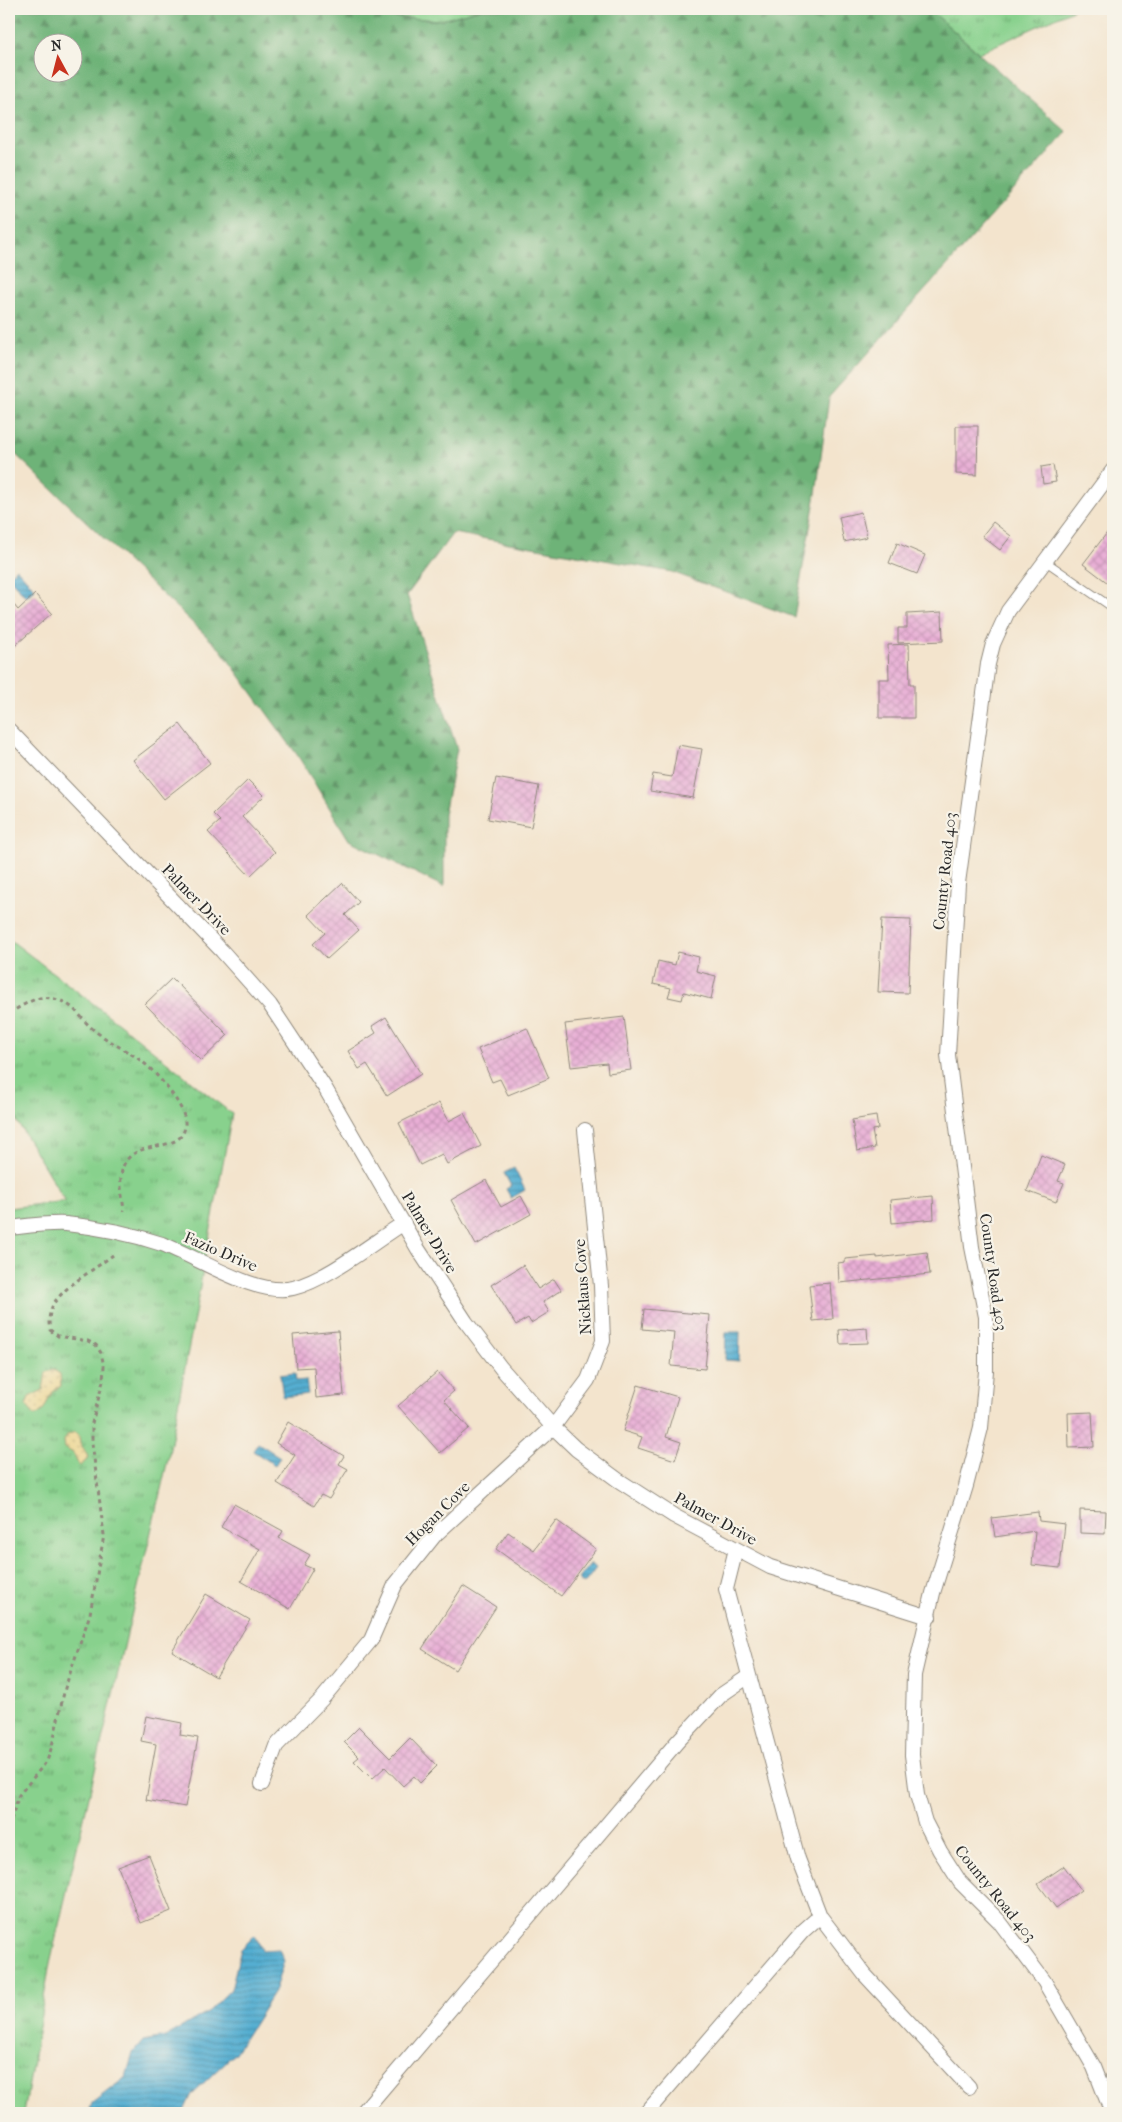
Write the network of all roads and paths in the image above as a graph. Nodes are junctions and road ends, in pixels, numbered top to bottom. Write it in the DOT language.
graph roads {
  1 [pos="1113,470"];
  2 [pos="1044,561"];
  3 [pos="1113,608"];
  4 [pos="9,730"];
  5 [pos="9,1013"];
  6 [pos="585,1130"];
  7 [pos="124,1211"];
  8 [pos="404,1223"];
  9 [pos="9,1228"];
  10 [pos="112,1255"];
  11 [pos="553,1427"];
  12 [pos="736,1549"];
  13 [pos="929,1616"];
  14 [pos="750,1676"];
  15 [pos="262,1784"];
  16 [pos="9,1836"];
  17 [pos="820,1916"];
  18 [pos="969,2087"];
  19 [pos="362,2113"];
  20 [pos="646,2113"];
  21 [pos="1112,2113"];
  1 -- 2 [label="street, County Road 403"];
  2 -- 3 [label="lane"];
  2 -- 13 [label="street, County Road 403"];
  4 -- 8 [label="street, Palmer Drive"];
  5 -- 7 [label="path"];
  6 -- 11 [label="street, Nicklaus Cove"];
  8 -- 9 [label="street, Fazio Drive"];
  8 -- 11 [label="street, Palmer Drive"];
  10 -- 16 [label="path"];
  11 -- 12 [label="street, Palmer Drive"];
  11 -- 15 [label="street, Hogan Cove"];
  12 -- 13 [label="street, Palmer Drive"];
  12 -- 14 [label="street"];
  13 -- 21 [label="street, County Road 403"];
  14 -- 17 [label="street"];
  14 -- 19 [label="street"];
  17 -- 18 [label="street"];
  17 -- 20 [label="street"];
}
